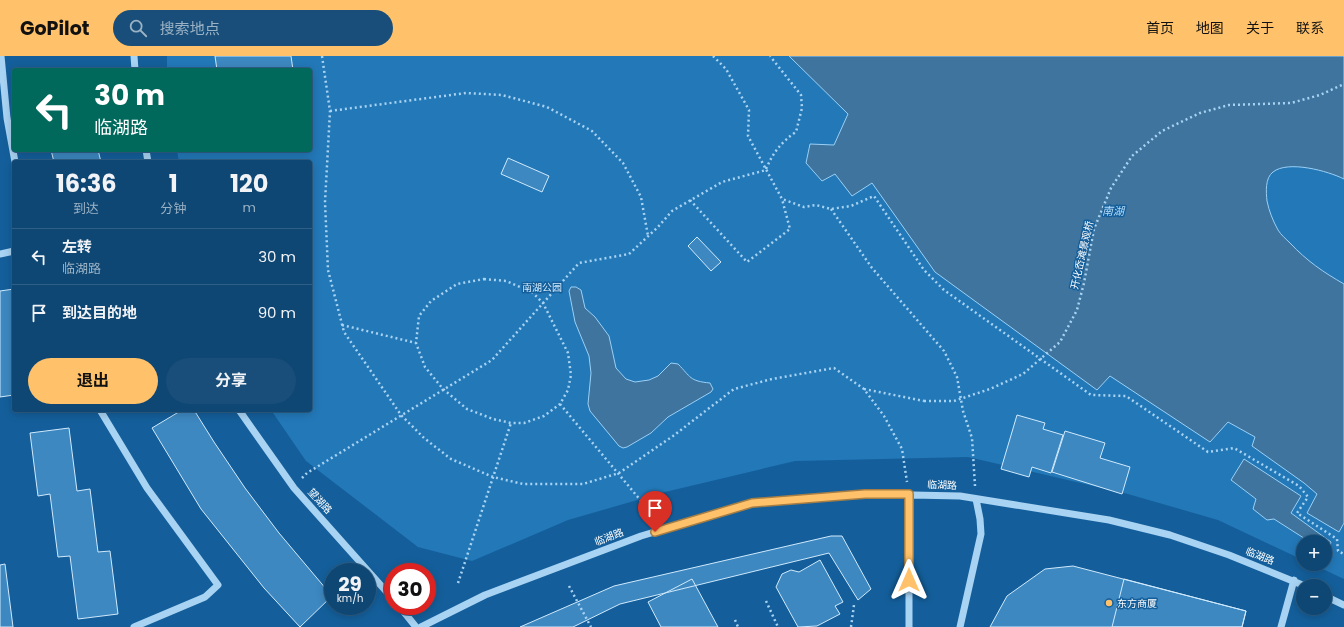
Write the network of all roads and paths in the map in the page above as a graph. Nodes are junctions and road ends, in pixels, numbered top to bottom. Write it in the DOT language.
graph roads {
  1 [pos="1,56"];
  2 [pos="134,56"];
  3 [pos="322,56"];
  4 [pos="713,56"];
  5 [pos="770,56"];
  6 [pos="135,68"];
  7 [pos="1344,84"];
  8 [pos="330,111"];
  9 [pos="12,146"];
  10 [pos="766,170"];
  11 [pos="782,198"];
  12 [pos="690,200"];
  13 [pos="831,209"];
  14 [pos="648,236"];
  15 [pos="12,251"];
  16 [pos="0,254"];
  17 [pos="543,303"];
  18 [pos="342,325"];
  19 [pos="416,343"];
  20 [pos="443,389"];
  21 [pos="864,389"];
  22 [pos="560,404"];
  23 [pos="101,412"];
  24 [pos="241,412"];
  25 [pos="401,415"];
  26 [pos="510,423"];
  27 [pos="619,473"];
  28 [pos="493,476"];
  29 [pos="294,488"];
  30 [pos="909,494"];
  31 [pos="976,498"];
  32 [pos="647,508"];
  33 [pos="1344,554"];
  34 [pos="1294,580"];
  35 [pos="458,583"];
  36 [pos="569,586"];
  37 [pos="384,589"];
  38 [pos="1332,599"];
  39 [pos="766,601"];
  40 [pos="854,605"];
  41 [pos="1344,605"];
  42 [pos="406,615"];
  43 [pos="735,620"];
  44 [pos="134,627"];
  45 [pos="416,627"];
  46 [pos="421,627"];
  47 [pos="591,627"];
  48 [pos="738,627"];
  49 [pos="778,627"];
  50 [pos="851,627"];
  51 [pos="909,627"];
  52 [pos="960,627"];
  53 [pos="1281,627"];
  1 -- 9 [label="street"];
  2 -- 6 [label="street"];
  3 -- 8 [label="path"];
  4 -- 10 [label="path"];
  5 -- 10 [label="path"];
  7 -- 21 [label="path, 开化岙滩景观桥, bridge"];
  8 -- 14 [label="path"];
  8 -- 18 [label="path"];
  10 -- 11 [label="path"];
  10 -- 12 [label="path"];
  11 -- 12 [label="path"];
  11 -- 13 [label="path"];
  12 -- 14 [label="path"];
  13 -- 31 [label="path"];
  13 -- 33 [label="path"];
  14 -- 17 [label="path"];
  15 -- 16 [label="street"];
  17 -- 19 [label="path"];
  17 -- 20 [label="path"];
  17 -- 22 [label="path"];
  18 -- 19 [label="path"];
  18 -- 25 [label="path"];
  19 -- 20 [label="path"];
  20 -- 25 [label="path"];
  20 -- 26 [label="path"];
  21 -- 27 [label="path"];
  21 -- 30 [label="path"];
  22 -- 26 [label="path"];
  22 -- 27 [label="path"];
  23 -- 44 [label="street"];
  24 -- 29 [label="street, 望湖路"];
  25 -- 28 [label="path"];
  25 -- 29 [label="path"];
  26 -- 28 [label="path"];
  27 -- 28 [label="path"];
  27 -- 32 [label="path"];
  28 -- 35 [label="path"];
  29 -- 37 [label="street, 望湖路"];
  30 -- 31 [label="street, 临湖路"];
  30 -- 46 [label="street, 临湖路"];
  30 -- 51 [label="street"];
  31 -- 34 [label="street, 临湖路"];
  31 -- 52 [label="street"];
  34 -- 53 [label="street"];
  36 -- 47 [label="path"];
  38 -- 41 [label="street"];
  39 -- 49 [label="path"];
  40 -- 50 [label="path"];
  42 -- 45 [label="street"];
  43 -- 48 [label="path"];
}
